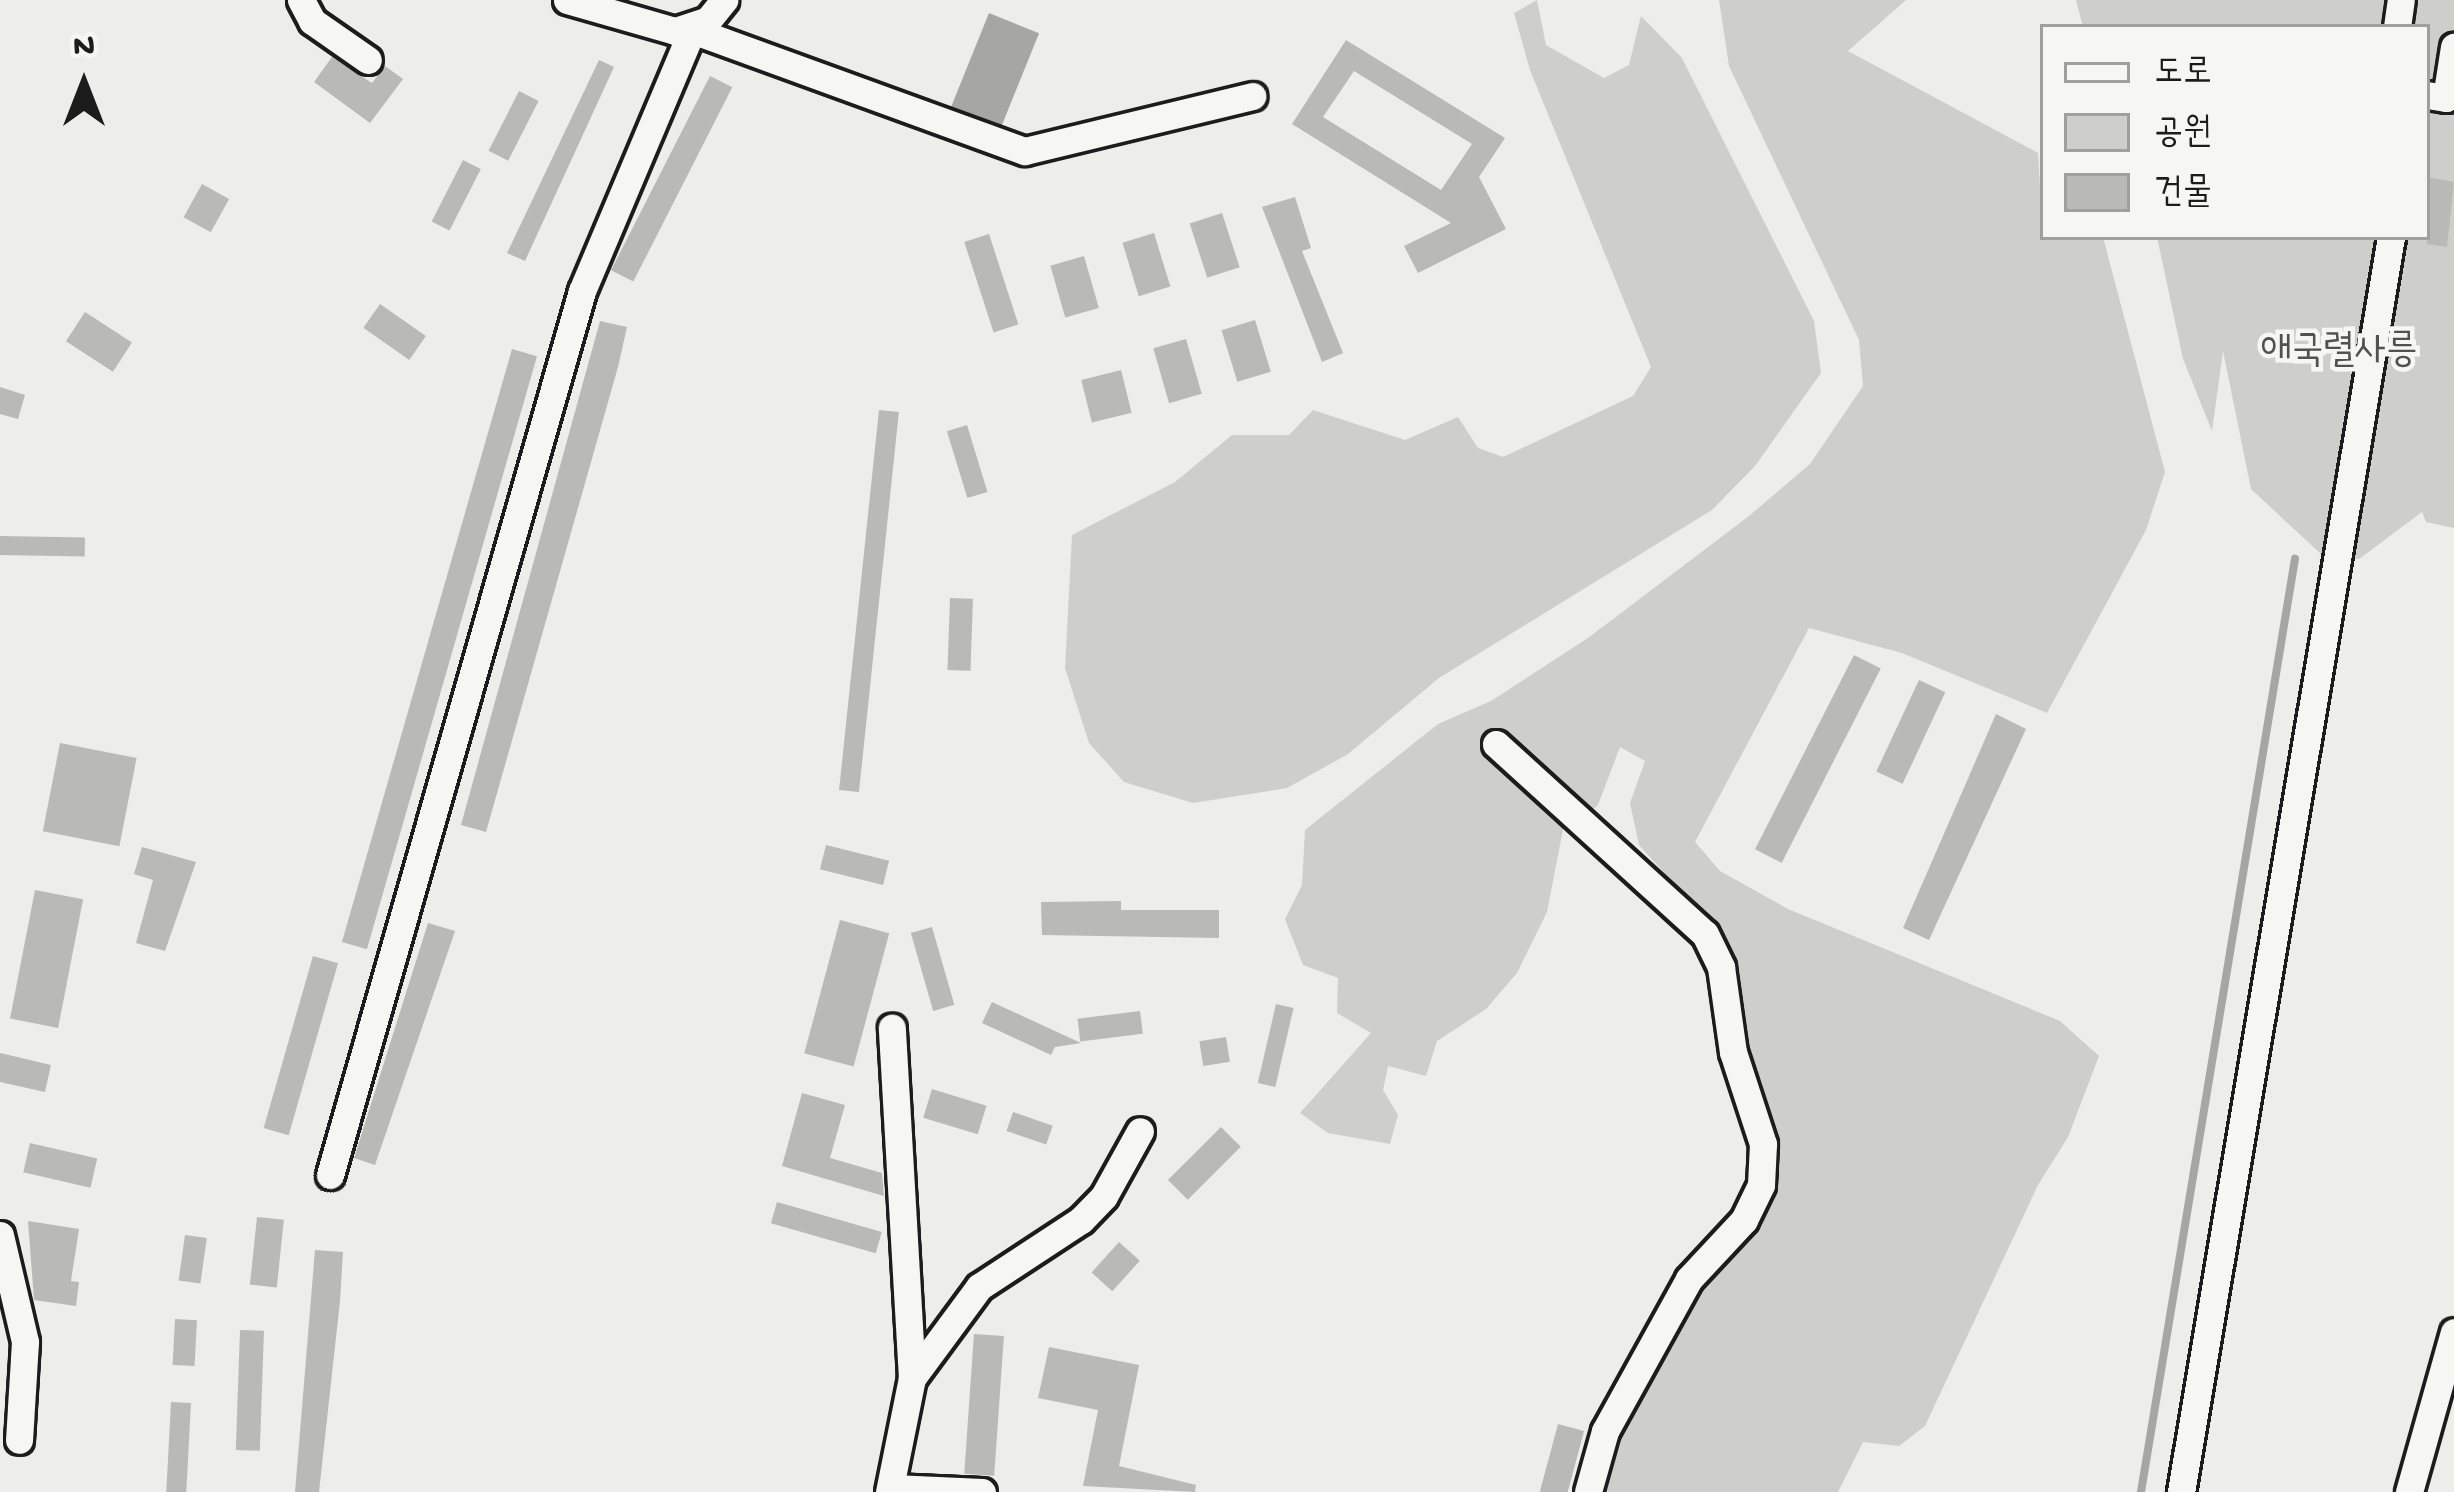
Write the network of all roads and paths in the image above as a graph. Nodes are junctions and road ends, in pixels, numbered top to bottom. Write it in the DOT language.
graph roads {
  1 [pos="301,0"];
  2 [pos="566,0"];
  3 [pos="724,0"];
  4 [pos="692,30"];
  5 [pos="2454,47"];
  6 [pos="368,60"];
  7 [pos="1252,96"];
  8 [pos="2442,97"];
  9 [pos="2390,240"];
  10 [pos="1496,744"];
  11 [pos="892,1028"];
  12 [pos="1140,1131"];
  13 [pos="330,1175"];
  14 [pos="0,1235"];
  15 [pos="2454,1332"];
  16 [pos="912,1378"];
  17 [pos="19,1440"];
  18 [pos="891,1490"];
  19 [pos="982,1492"];
  20 [pos="1588,1492"];
  21 [pos="2181,1492"];
  22 [pos="2409,1492"];
  1 -- 6 [label="street"];
  2 -- 4 [label="street"];
  3 -- 4 [label="street"];
  4 -- 7 [label="street"];
  4 -- 13 [label="street"];
  5 -- 8 [label="street"];
  9 -- 21 [label="street"];
  10 -- 20 [label="street"];
  11 -- 16 [label="street"];
  12 -- 16 [label="street"];
  14 -- 17 [label="street"];
  15 -- 22 [label="street"];
  16 -- 18 [label="street"];
  18 -- 19 [label="street"];
}
